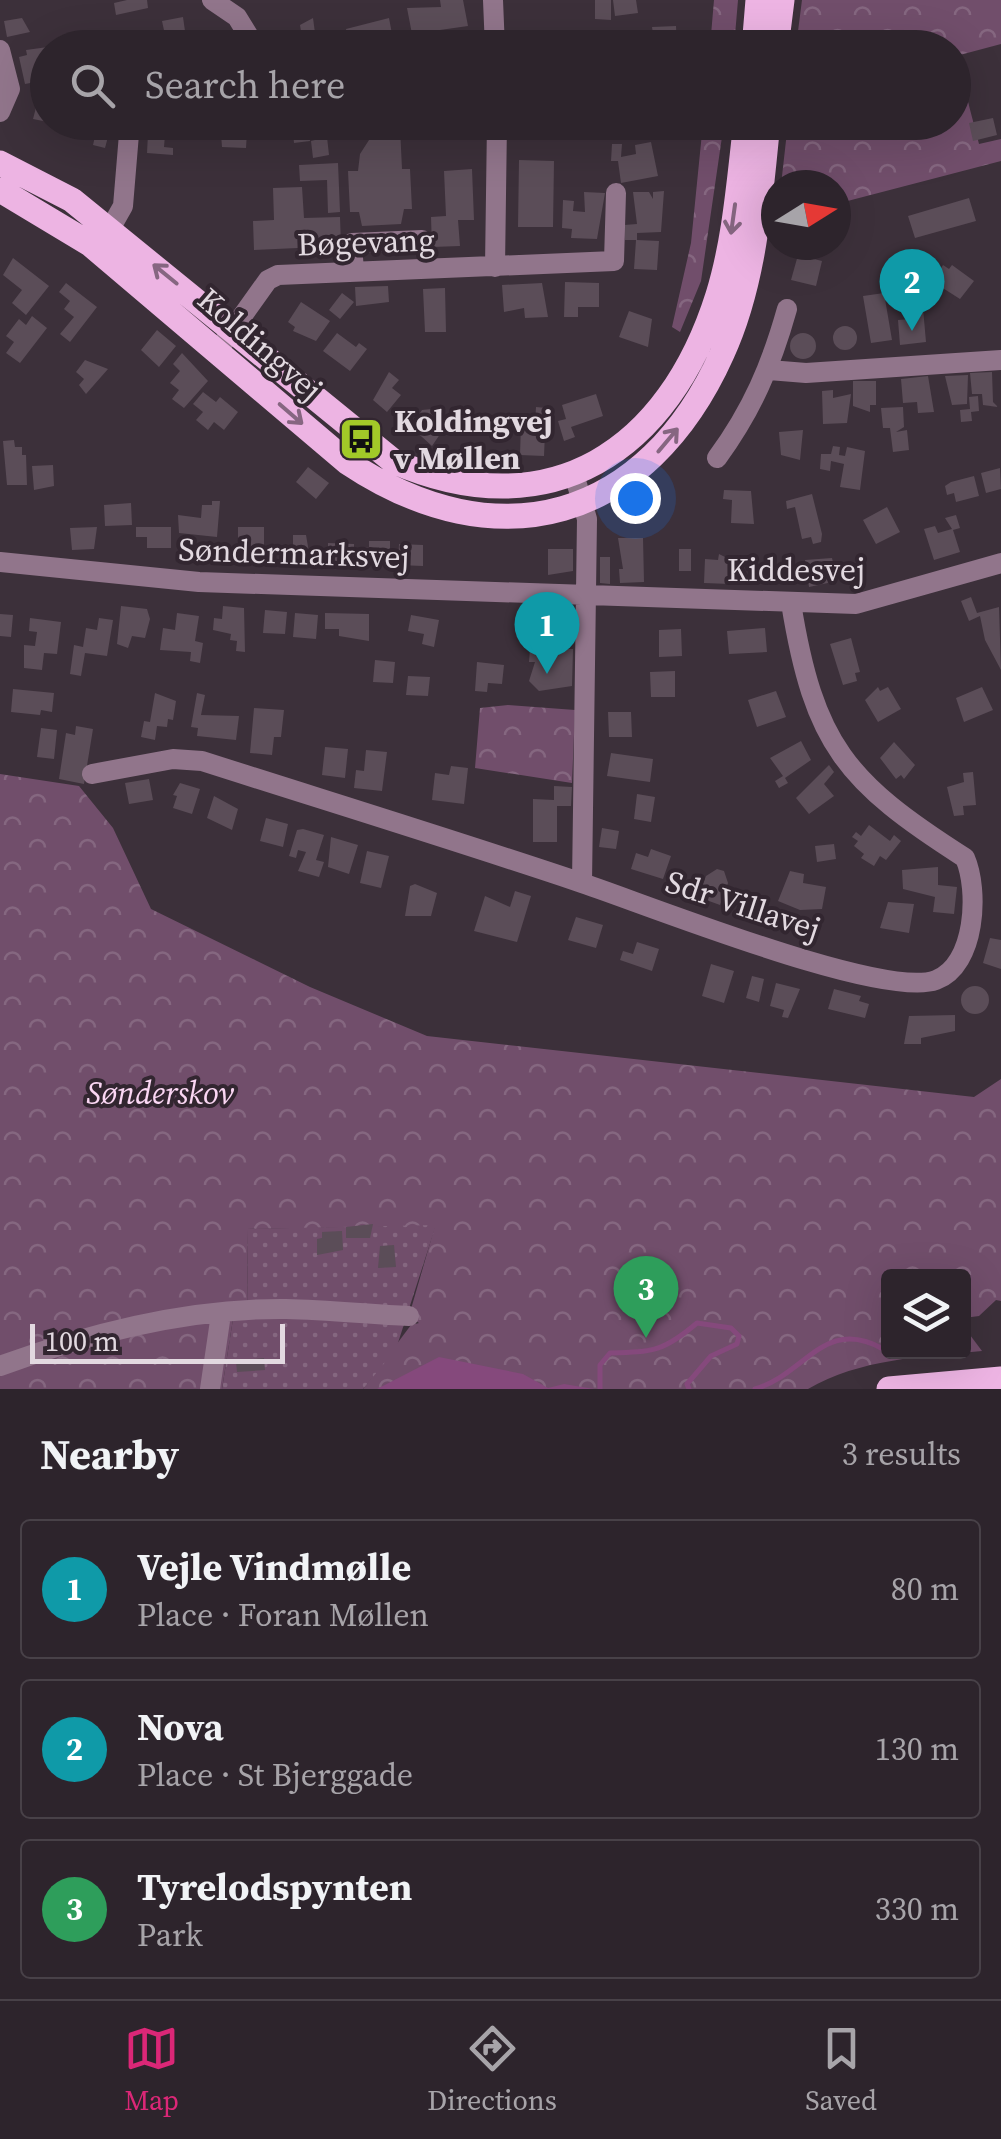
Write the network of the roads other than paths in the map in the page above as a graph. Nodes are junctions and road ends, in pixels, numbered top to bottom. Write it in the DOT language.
graph roads {
  1 [pos="212,0"];
  2 [pos="493,0"];
  3 [pos="758,0"];
  4 [pos="782,0"];
  5 [pos="245,30"];
  6 [pos="494,30"];
  7 [pos="756,30"];
  8 [pos="778,30"];
  9 [pos="0,50"];
  10 [pos="0,112"];
  11 [pos="128,140"];
  12 [pos="497,140"];
  13 [pos="744,140"];
  14 [pos="766,140"];
  15 [pos="0,163"];
  16 [pos="0,190"];
  17 [pos="616,192"];
  18 [pos="110,230"];
  19 [pos="422,240"];
  20 [pos="495,267"];
  21 [pos="354,272"];
  22 [pos="786,310"];
  23 [pos="233,328"];
  24 [pos="218,350"];
  25 [pos="1001,360"];
  26 [pos="770,370"];
  27 [pos="716,458"];
  28 [pos="574,474"];
  29 [pos="583,502"];
  30 [pos="0,562"];
  31 [pos="1001,563"];
  32 [pos="586,596"];
  33 [pos="791,603"];
  34 [pos="92,774"];
  35 [pos="582,882"];
  36 [pos="220,1314"];
  37 [pos="410,1316"];
  38 [pos="0,1366"];
  39 [pos="988,1382"];
  40 [pos="210,1389"];
  41 [pos="889,1389"];
  1 -- 5 [label="street"];
  2 -- 6 [label="street"];
  3 -- 7 [label="main road"];
  4 -- 8 [label="main road"];
  9 -- 10 [label="street"];
  11 -- 18 [label="street"];
  12 -- 20 [label="street"];
  13 -- 28 [label="main road, Koldingvej, one-way"];
  29 -- 14 [label="main road, Koldingvej, one-way"];
  15 -- 18 [label="main road, Koldingvej"];
  16 -- 24 [label="main road, Koldingvej"];
  17 -- 20 [label="street, Bøgevang"];
  23 -- 18 [label="main road, Koldingvej, one-way"];
  19 -- 21 [label="street"];
  20 -- 21 [label="street, Bøgevang"];
  21 -- 23 [label="street, Bøgevang"];
  22 -- 26 [label="street"];
  23 -- 24 [label="street, Bøgevang"];
  23 -- 28 [label="main road, Koldingvej"];
  24 -- 29 [label="main road, Koldingvej, one-way"];
  25 -- 26 [label="street"];
  26 -- 27 [label="street"];
  28 -- 29 [label="street"];
  29 -- 32 [label="street"];
  30 -- 32 [label="street, Søndermarksvej"];
  31 -- 33 [label="street, Kiddesvej"];
  32 -- 33 [label="street, Kiddesvej"];
  32 -- 35 [label="street"];
  33 -- 35 [label="street, Sdr Villavej"];
  34 -- 35 [label="street, Sdr Villavej"];
  36 -- 37 [label="street"];
  36 -- 38 [label="street"];
  36 -- 40 [label="street"];
  39 -- 41 [label="main road"];
}
